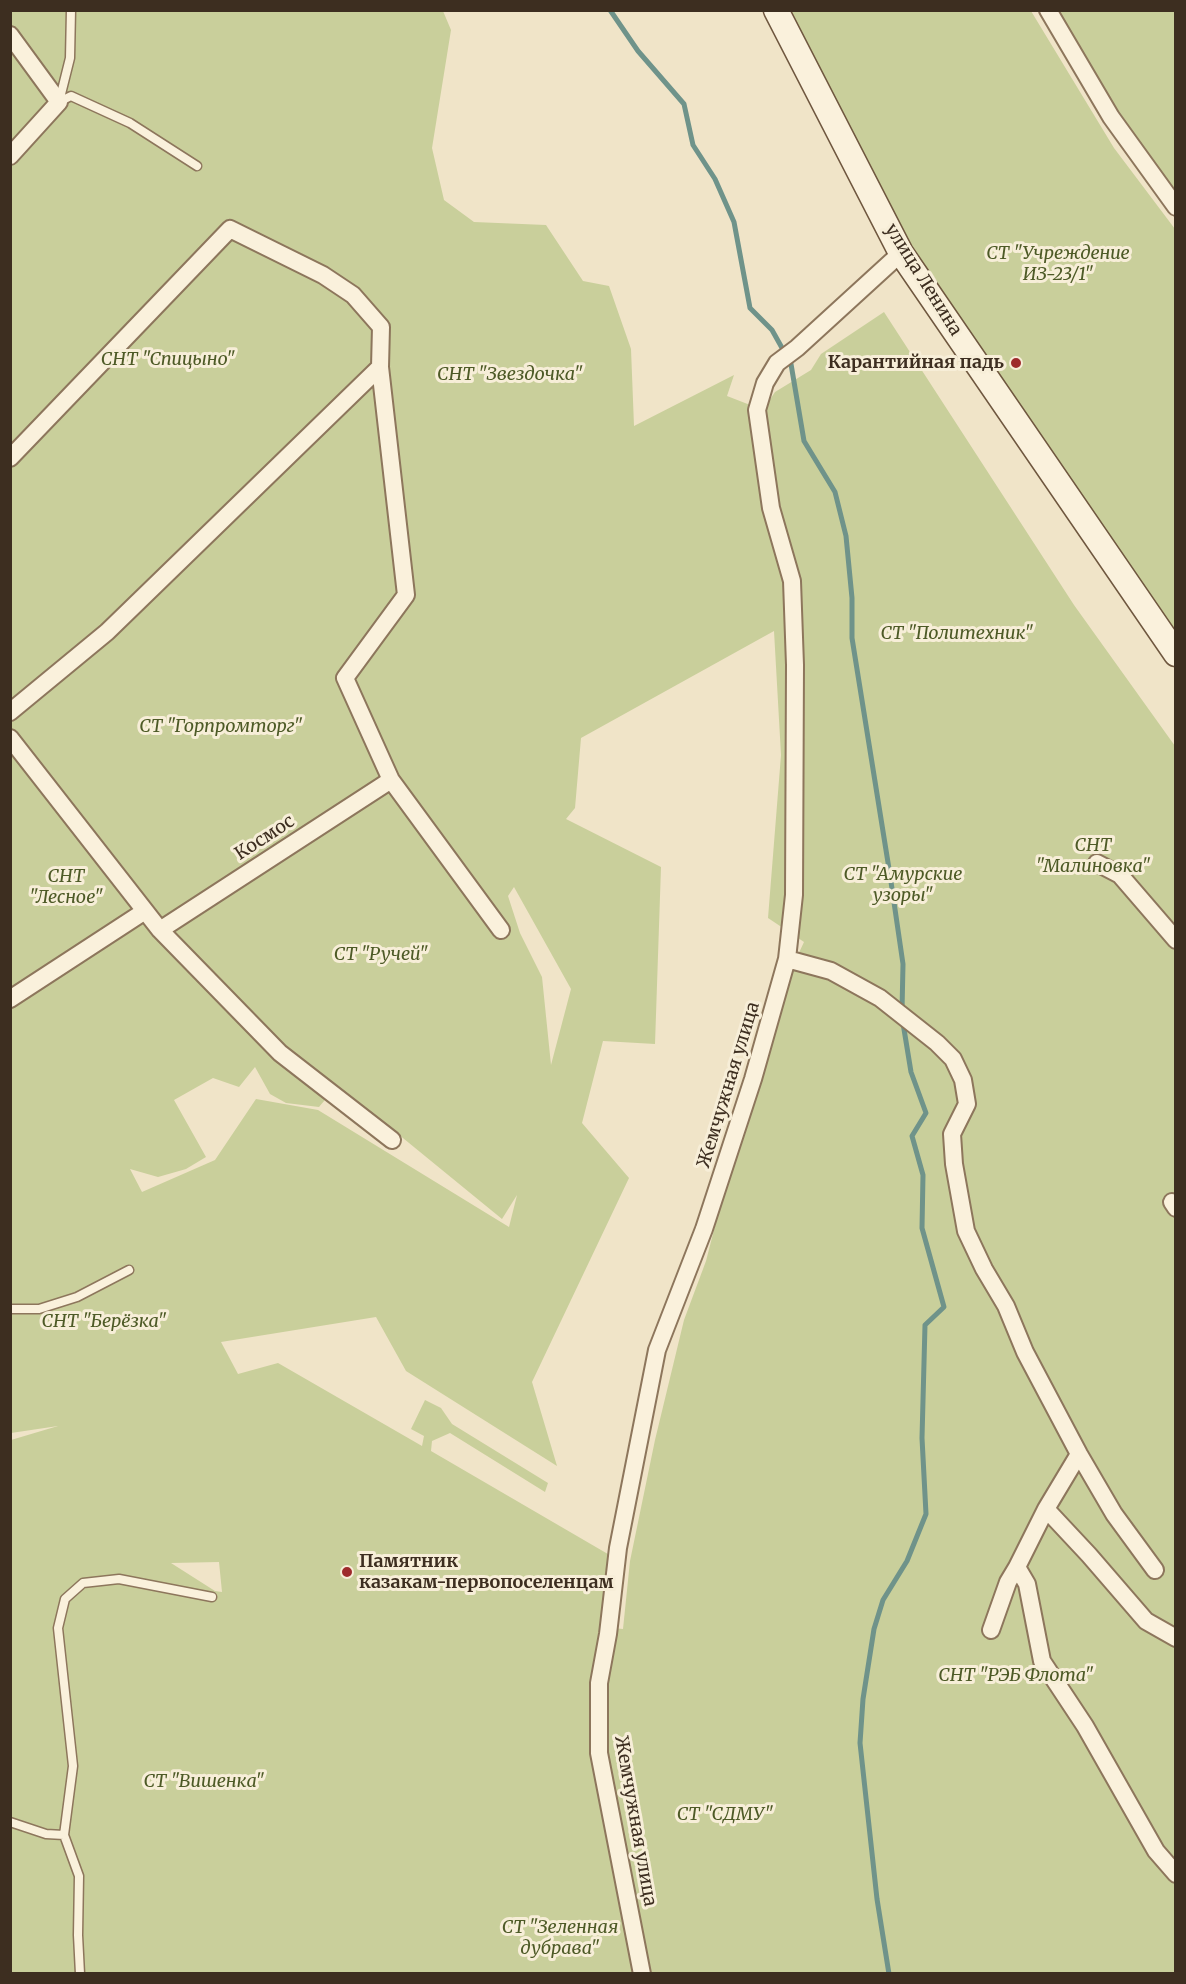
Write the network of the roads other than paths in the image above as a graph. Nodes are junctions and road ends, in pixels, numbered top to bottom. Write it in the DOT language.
graph roads {
  1 [pos="71,10"];
  2 [pos="776,10"];
  3 [pos="1048,10"];
  4 [pos="10,35"];
  5 [pos="59,102"];
  6 [pos="10,156"];
  7 [pos="197,166"];
  8 [pos="1176,207"];
  9 [pos="901,253"];
  10 [pos="380,368"];
  11 [pos="10,458"];
  12 [pos="1176,654"];
  13 [pos="10,712"];
  14 [pos="10,738"];
  15 [pos="391,780"];
  16 [pos="1096,863"];
  17 [pos="145,911"];
  18 [pos="160,930"];
  19 [pos="501,930"];
  20 [pos="1176,940"];
  21 [pos="788,959"];
  22 [pos="10,999"];
  23 [pos="392,1140"];
  24 [pos="129,1270"];
  25 [pos="10,1309"];
  26 [pos="1079,1454"];
  27 [pos="1046,1509"];
  28 [pos="1017,1567"];
  29 [pos="1155,1570"];
  30 [pos="212,1597"];
  31 [pos="991,1630"];
  32 [pos="1176,1638"];
  33 [pos="10,1822"];
  34 [pos="63,1835"];
  35 [pos="1176,1874"];
  36 [pos="80,1974"];
  37 [pos="642,1974"];
  1 -- 5 [label="lane"];
  2 -- 9 [label="street, улица Ленина"];
  3 -- 8 [label="street"];
  4 -- 5 [label="street"];
  5 -- 6 [label="street"];
  5 -- 7 [label="lane"];
  9 -- 12 [label="street, улица Ленина"];
  9 -- 21 [label="street, Жемчужная улица"];
  10 -- 11 [label="street"];
  10 -- 13 [label="street"];
  10 -- 15 [label="street"];
  14 -- 17 [label="street"];
  15 -- 18 [label="street, Космос"];
  15 -- 19 [label="street"];
  16 -- 20 [label="street"];
  17 -- 18 [label="street"];
  17 -- 22 [label="street"];
  18 -- 23 [label="street"];
  21 -- 26 [label="street"];
  21 -- 37 [label="street, Жемчужная улица"];
  24 -- 25 [label="lane"];
  26 -- 27 [label="street"];
  26 -- 29 [label="street"];
  27 -- 28 [label="street"];
  27 -- 32 [label="street"];
  28 -- 31 [label="street"];
  28 -- 35 [label="street"];
  30 -- 34 [label="lane"];
  33 -- 34 [label="lane"];
  34 -- 36 [label="lane"];
}
